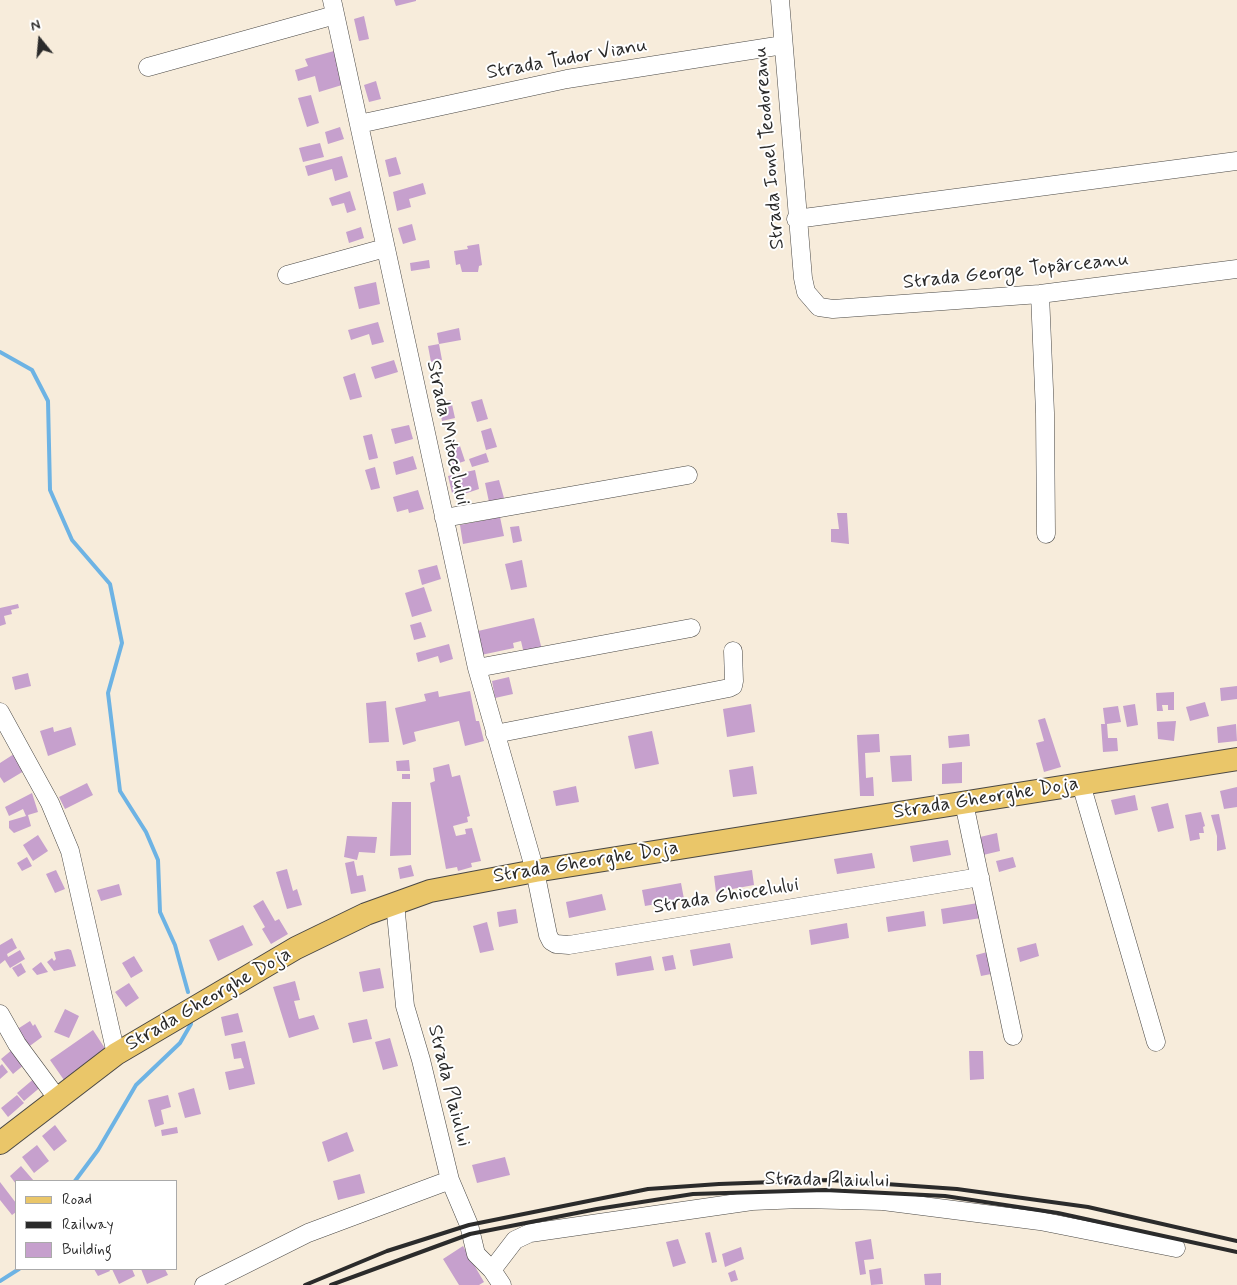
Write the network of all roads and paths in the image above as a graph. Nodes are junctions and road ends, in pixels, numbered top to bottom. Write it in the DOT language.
graph roads {
  1 [pos="780,0"];
  2 [pos="333,8"];
  3 [pos="783,44"];
  4 [pos="148,67"];
  5 [pos="359,124"];
  6 [pos="1237,161"];
  7 [pos="796,219"];
  8 [pos="385,248"];
  9 [pos="1237,269"];
  10 [pos="288,275"];
  11 [pos="806,292"];
  12 [pos="1040,294"];
  13 [pos="688,474"];
  14 [pos="444,518"];
  15 [pos="1046,534"];
  16 [pos="691,628"];
  17 [pos="733,651"];
  18 [pos="477,668"];
  19 [pos="0,712"];
  20 [pos="495,734"];
  21 [pos="1237,759"];
  22 [pos="1081,784"];
  23 [pos="964,803"];
  24 [pos="535,871"];
  25 [pos="980,878"];
  26 [pos="395,903"];
  27 [pos="0,1014"];
  28 [pos="1013,1036"];
  29 [pos="1156,1042"];
  30 [pos="116,1054"];
  31 [pos="57,1098"];
  32 [pos="0,1143"];
  33 [pos="450,1180"];
  34 [pos="1176,1248"];
  35 [pos="492,1270"];
  36 [pos="204,1285"];
  37 [pos="502,1285"];
  1 -- 3 [label="street, Strada Ionel Teodoreanu"];
  2 -- 4 [label="street"];
  2 -- 5 [label="street, Strada Mitocelului"];
  3 -- 5 [label="street, Strada Tudor Vianu"];
  3 -- 7 [label="street, Strada Ionel Teodoreanu"];
  5 -- 8 [label="street, Strada Mitocelului"];
  6 -- 7 [label="street"];
  7 -- 11 [label="street, Strada Ionel Teodoreanu"];
  8 -- 10 [label="street"];
  8 -- 14 [label="street, Strada Mitocelului"];
  9 -- 12 [label="street, Strada George Topârceanu"];
  11 -- 12 [label="street, Strada George Topârceanu"];
  12 -- 15 [label="street"];
  13 -- 14 [label="street"];
  14 -- 18 [label="street, Strada Mitocelului"];
  16 -- 18 [label="street"];
  17 -- 20 [label="street"];
  18 -- 20 [label="street, Strada Mitocelului"];
  19 -- 30 [label="street"];
  20 -- 24 [label="street, Strada Mitocelului"];
  21 -- 22 [label="main road, Strada Gheorghe Doja"];
  22 -- 23 [label="main road, Strada Gheorghe Doja"];
  22 -- 29 [label="street"];
  23 -- 24 [label="main road, Strada Gheorghe Doja"];
  23 -- 25 [label="street"];
  24 -- 25 [label="street, Strada Ghiocelului"];
  24 -- 26 [label="main road, Strada Gheorghe Doja"];
  25 -- 28 [label="street"];
  26 -- 30 [label="main road, Strada Gheorghe Doja"];
  26 -- 33 [label="street, Strada Plaiului"];
  27 -- 31 [label="street"];
  30 -- 31 [label="main road, Strada Gheorghe Doja"];
  31 -- 32 [label="main road, Strada Gheorghe Doja"];
  33 -- 35 [label="street, Strada Plaiului"];
  33 -- 36 [label="street"];
  34 -- 35 [label="street, Strada Plaiului"];
  35 -- 37 [label="street, Strada Plaiului"];
}
